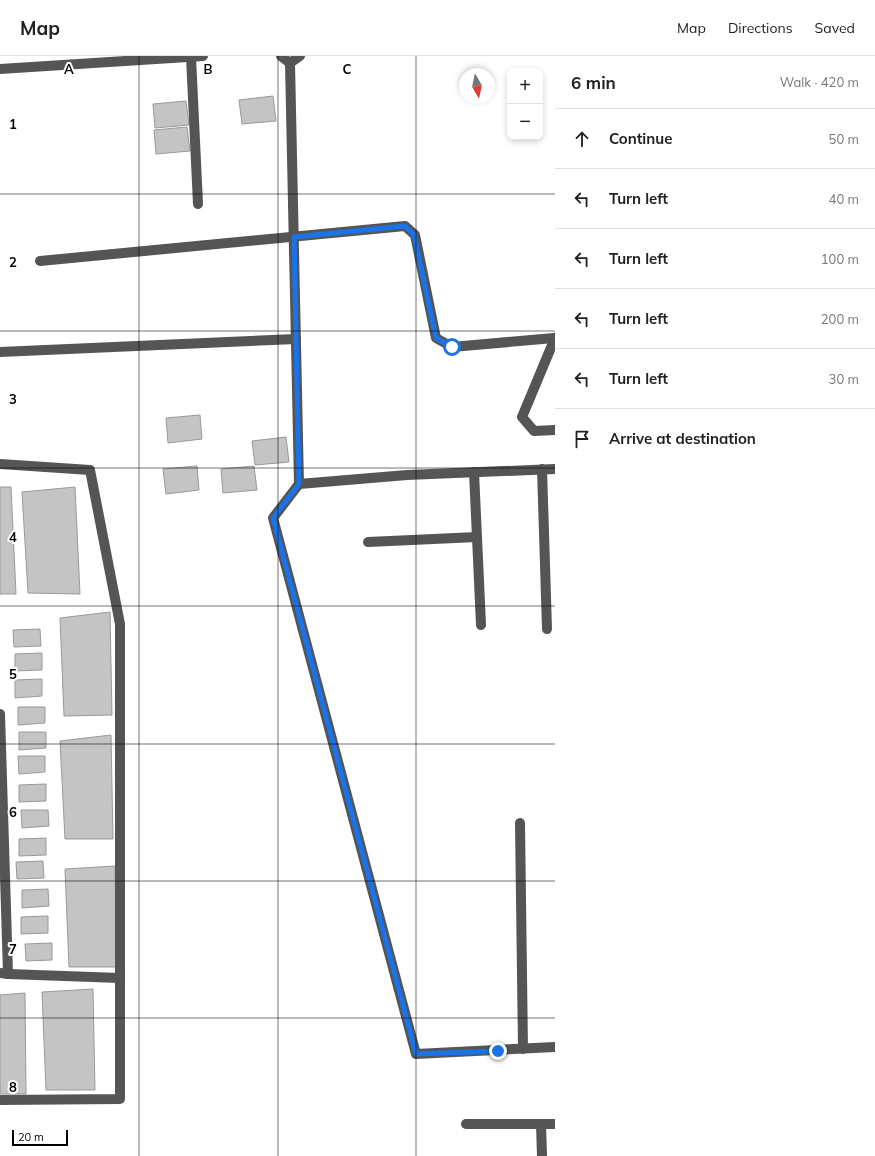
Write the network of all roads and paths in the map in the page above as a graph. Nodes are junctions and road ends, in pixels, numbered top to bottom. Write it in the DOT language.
graph roads {
  1 [pos="203,56"];
  2 [pos="281,56"];
  3 [pos="300,56"];
  4 [pos="192,57"];
  5 [pos="290,62"];
  6 [pos="0,69"];
  7 [pos="198,204"];
  8 [pos="294,237"];
  9 [pos="40,261"];
  10 [pos="554,338"];
  11 [pos="296,339"];
  12 [pos="0,352"];
  13 [pos="555,430"];
  14 [pos="0,464"];
  15 [pos="542,469"];
  16 [pos="555,469"];
  17 [pos="474,472"];
  18 [pos="299,484"];
  19 [pos="477,537"];
  20 [pos="368,542"];
  21 [pos="481,625"];
  22 [pos="547,630"];
  23 [pos="0,714"];
  24 [pos="520,823"];
  25 [pos="4,974"];
  26 [pos="120,978"];
  27 [pos="555,1047"];
  28 [pos="523,1049"];
  29 [pos="0,1100"];
  30 [pos="466,1124"];
  31 [pos="541,1124"];
  32 [pos="555,1124"];
  33 [pos="542,1156"];
  1 -- 4 [label="street"];
  2 -- 5 [label="street"];
  3 -- 5 [label="street"];
  4 -- 6 [label="street"];
  4 -- 7 [label="street"];
  5 -- 8 [label="street"];
  8 -- 9 [label="street"];
  8 -- 10 [label="street"];
  8 -- 11 [label="street"];
  10 -- 13 [label="street"];
  11 -- 12 [label="street"];
  11 -- 18 [label="street"];
  14 -- 26 [label="street"];
  15 -- 16 [label="street"];
  15 -- 17 [label="street"];
  15 -- 22 [label="street"];
  17 -- 18 [label="street"];
  17 -- 19 [label="street"];
  18 -- 28 [label="street"];
  19 -- 20 [label="street"];
  19 -- 21 [label="street"];
  23 -- 25 [label="street"];
  24 -- 28 [label="street"];
  25 -- 26 [label="street"];
  26 -- 29 [label="street"];
  27 -- 28 [label="street"];
  30 -- 31 [label="street"];
  31 -- 32 [label="street"];
  31 -- 33 [label="street"];
}
